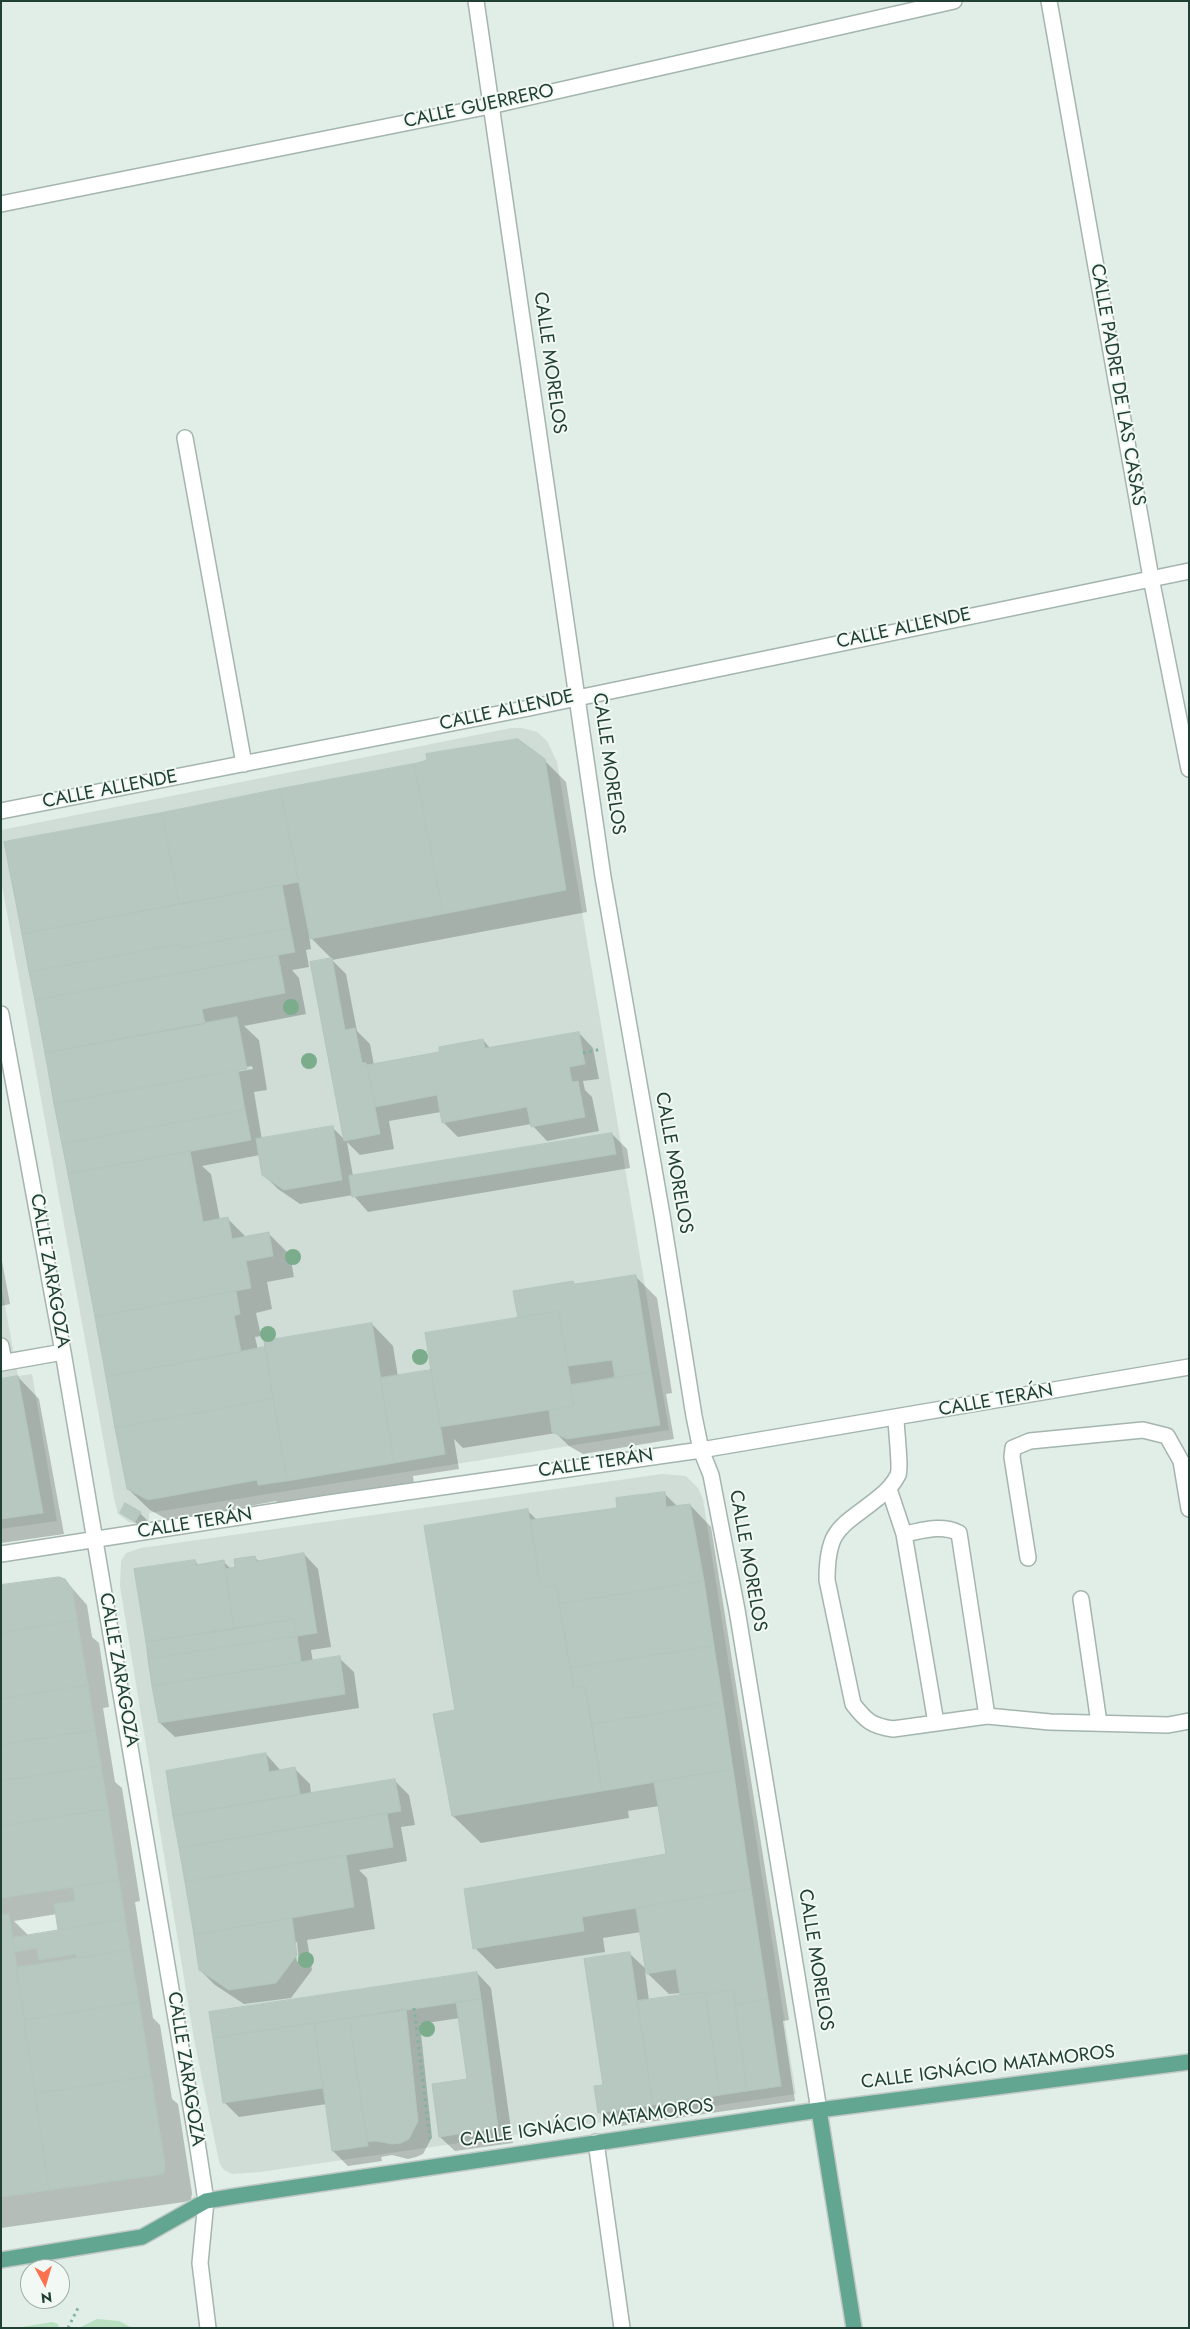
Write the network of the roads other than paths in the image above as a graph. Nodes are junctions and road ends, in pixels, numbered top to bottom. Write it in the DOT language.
graph roads {
  1 [pos="476,1"];
  2 [pos="954,1"];
  3 [pos="1049,1"];
  4 [pos="490,106"];
  5 [pos="1,204"];
  6 [pos="184,438"];
  7 [pos="1189,571"];
  8 [pos="1151,578"];
  9 [pos="578,697"];
  10 [pos="244,764"];
  11 [pos="1189,769"];
  12 [pos="1,810"];
  13 [pos="1,1014"];
  14 [pos="7,1075"];
  15 [pos="1,1346"];
  16 [pos="63,1352"];
  17 [pos="3,1362"];
  18 [pos="1189,1367"];
  19 [pos="896,1418"];
  20 [pos="701,1450"];
  21 [pos="889,1489"];
  22 [pos="1189,1509"];
  23 [pos="904,1534"];
  24 [pos="95,1540"];
  25 [pos="1,1554"];
  26 [pos="1028,1558"];
  27 [pos="1081,1599"];
  28 [pos="987,1716"];
  29 [pos="1189,1721"];
  30 [pos="936,1723"];
  31 [pos="1099,1723"];
  32 [pos="1189,2062"];
  33 [pos="819,2110"];
  34 [pos="596,2142"];
  35 [pos="206,2202"];
  36 [pos="1,2260"];
  37 [pos="208,2328"];
  38 [pos="622,2328"];
  39 [pos="854,2328"];
  1 -- 4 [label="street, CALLE MORELOS"];
  2 -- 4 [label="street, CALLE GUERRERO"];
  3 -- 8 [label="street, CALLE PADRE DE LAS CASAS"];
  4 -- 5 [label="street, CALLE GUERRERO"];
  4 -- 9 [label="street, CALLE MORELOS"];
  6 -- 10 [label="street"];
  7 -- 8 [label="street, CALLE ALLENDE"];
  8 -- 9 [label="street, CALLE ALLENDE"];
  8 -- 11 [label="street, CALLE PADRE DE LAS CASAS"];
  9 -- 10 [label="street, CALLE ALLENDE"];
  9 -- 20 [label="street, CALLE MORELOS"];
  10 -- 12 [label="street, CALLE ALLENDE"];
  13 -- 14 [label="street, CALLE ZARAGOZA"];
  14 -- 16 [label="street, CALLE ZARAGOZA"];
  15 -- 17 [label="street"];
  16 -- 17 [label="street"];
  16 -- 24 [label="street, CALLE ZARAGOZA"];
  18 -- 19 [label="street, CALLE TERÁN"];
  19 -- 20 [label="street, CALLE TERÁN"];
  19 -- 21 [label="street"];
  20 -- 24 [label="street, CALLE TERÁN"];
  20 -- 33 [label="street, CALLE MORELOS"];
  21 -- 23 [label="street"];
  21 -- 30 [label="street"];
  22 -- 26 [label="street"];
  23 -- 28 [label="street"];
  23 -- 30 [label="street"];
  24 -- 25 [label="street, CALLE TERÁN"];
  24 -- 35 [label="street, CALLE ZARAGOZA"];
  27 -- 31 [label="street"];
  28 -- 30 [label="street"];
  28 -- 31 [label="street"];
  29 -- 31 [label="street"];
  32 -- 33 [label="main road, CALLE IGNÁCIO MATAMOROS"];
  33 -- 34 [label="main road, CALLE IGNÁCIO MATAMOROS"];
  33 -- 39 [label="main road, CALLE MORELOS"];
  34 -- 35 [label="main road, CALLE IGNÁCIO MATAMOROS"];
  34 -- 38 [label="street"];
  35 -- 36 [label="main road, CALLE IGNÁCIO MATAMOROS"];
  35 -- 37 [label="street, CALLE ZARAGOZA"];
}
